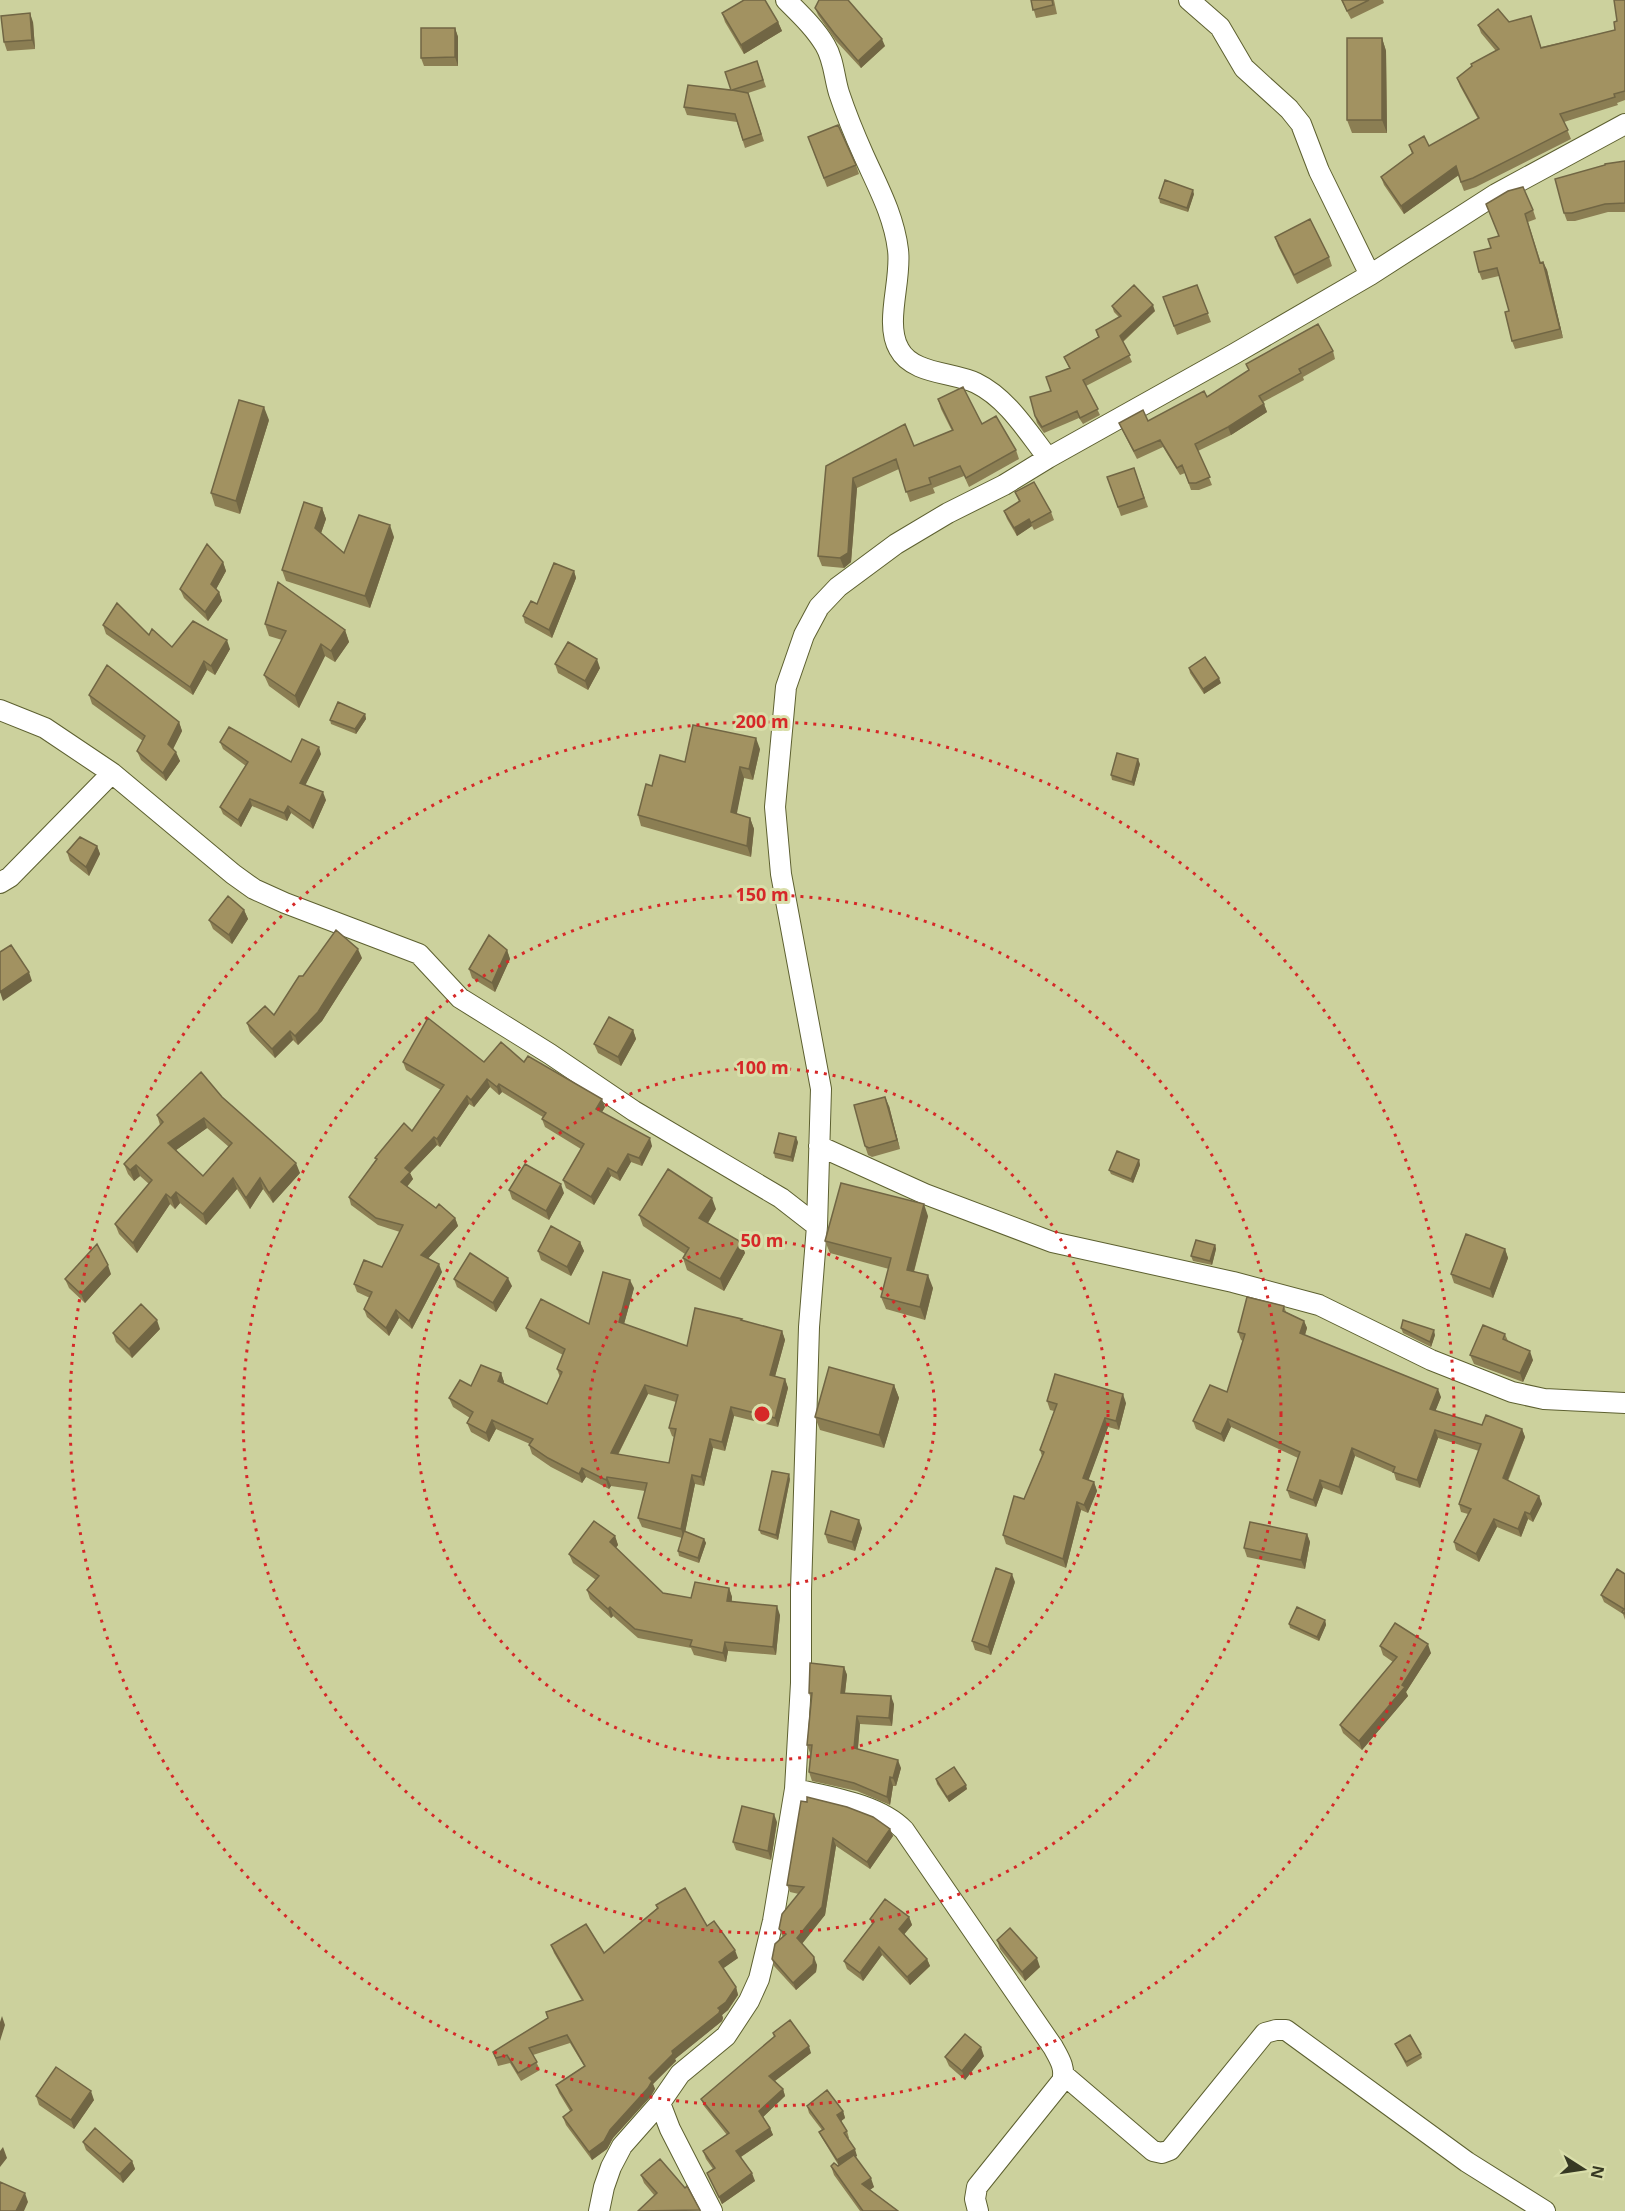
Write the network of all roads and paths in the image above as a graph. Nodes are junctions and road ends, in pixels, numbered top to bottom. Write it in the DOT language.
graph roads {
  1 [pos="786,0"];
  2 [pos="1189,0"];
  3 [pos="1625,124"];
  4 [pos="1370,275"];
  5 [pos="1048,458"];
  6 [pos="0,710"];
  7 [pos="112,773"];
  8 [pos="0,884"];
  9 [pos="819,1146"];
  10 [pos="817,1226"];
  11 [pos="1625,1403"];
  12 [pos="795,1789"];
  13 [pos="1064,2075"];
  14 [pos="660,2103"];
  15 [pos="599,2211"];
  16 [pos="712,2211"];
  17 [pos="978,2211"];
  18 [pos="1545,2211"];
  1 -- 5 [label="street"];
  2 -- 4 [label="street"];
  3 -- 4 [label="street"];
  4 -- 5 [label="street"];
  5 -- 9 [label="street"];
  6 -- 7 [label="street"];
  7 -- 8 [label="street"];
  7 -- 10 [label="street"];
  9 -- 10 [label="street"];
  9 -- 11 [label="street"];
  10 -- 12 [label="street"];
  12 -- 13 [label="street"];
  12 -- 14 [label="street"];
  13 -- 17 [label="street"];
  13 -- 18 [label="street"];
  14 -- 15 [label="street"];
  14 -- 16 [label="street"];
}
